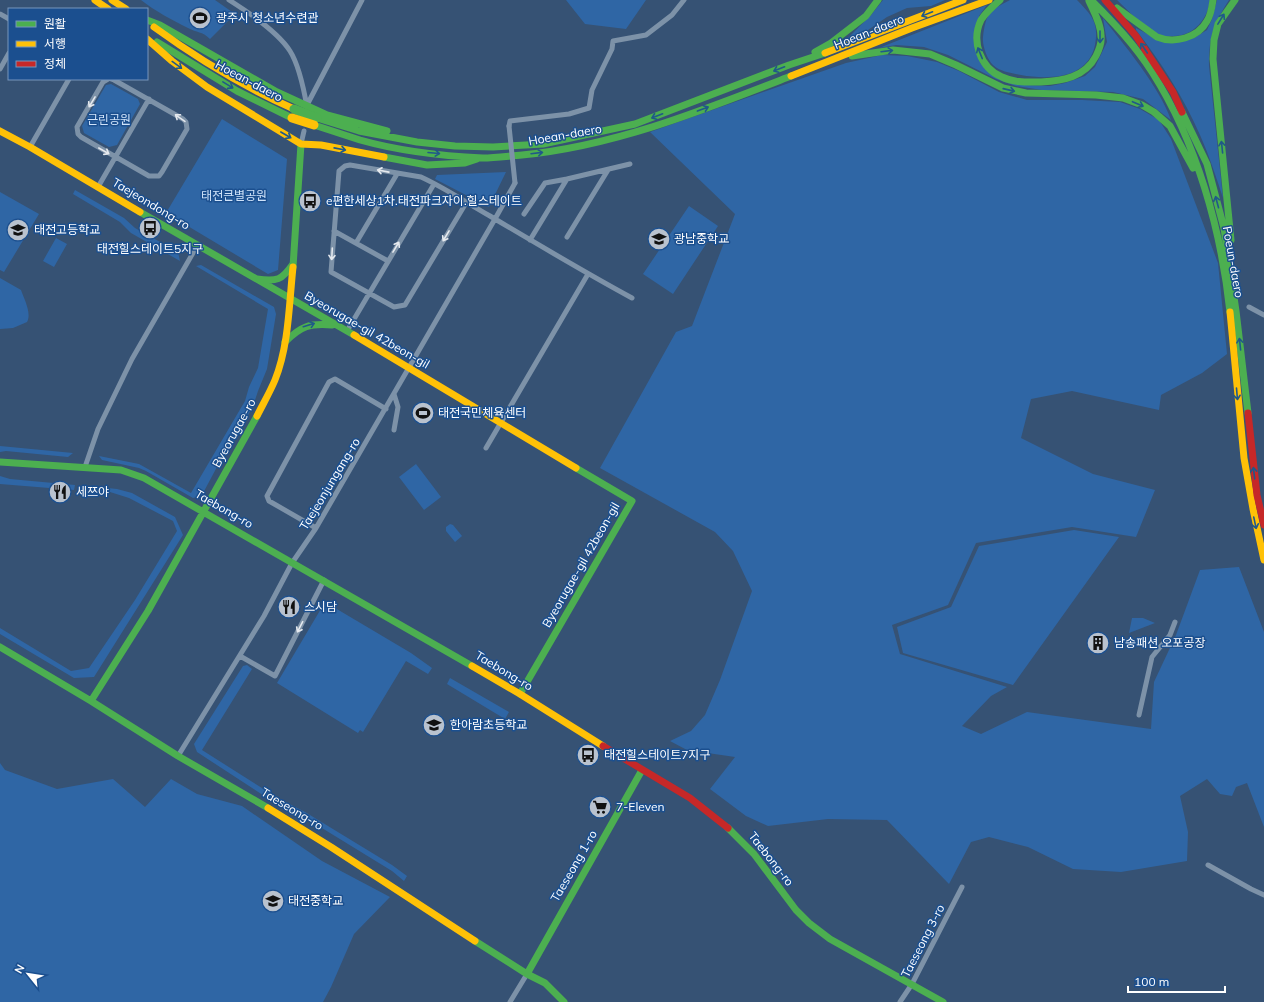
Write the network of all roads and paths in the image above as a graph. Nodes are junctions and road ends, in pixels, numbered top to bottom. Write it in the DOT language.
graph roads {
  1 [pos="94,0"];
  2 [pos="112,0"];
  3 [pos="228,0"];
  4 [pos="362,0"];
  5 [pos="684,0"];
  6 [pos="878,0"];
  7 [pos="963,0"];
  8 [pos="989,0"];
  9 [pos="1000,0"];
  10 [pos="1090,0"];
  11 [pos="1106,0"];
  12 [pos="1213,0"];
  13 [pos="1235,0"];
  14 [pos="106,8"];
  15 [pos="124,8"];
  16 [pos="148,21"];
  17 [pos="148,22"];
  18 [pos="148,37"];
  19 [pos="148,40"];
  20 [pos="8,55"];
  21 [pos="835,59"];
  22 [pos="799,62"];
  23 [pos="0,69"];
  24 [pos="68,80"];
  25 [pos="108,80"];
  26 [pos="114,80"];
  27 [pos="149,99"];
  28 [pos="307,108"];
  29 [pos="293,113"];
  30 [pos="316,122"];
  31 [pos="0,131"];
  32 [pos="304,131"];
  33 [pos="301,144"];
  34 [pos="30,147"];
  35 [pos="493,147"];
  36 [pos="115,157"];
  37 [pos="484,158"];
  38 [pos="630,164"];
  39 [pos="608,170"];
  40 [pos="397,174"];
  41 [pos="567,179"];
  42 [pos="434,184"];
  43 [pos="98,187"];
  44 [pos="1204,190"];
  45 [pos="466,202"];
  46 [pos="524,214"];
  47 [pos="495,219"];
  48 [pos="334,231"];
  49 [pos="567,237"];
  50 [pos="530,240"];
  51 [pos="356,243"];
  52 [pos="197,246"];
  53 [pos="388,261"];
  54 [pos="294,262"];
  55 [pos="588,274"];
  56 [pos="251,277"];
  57 [pos="1232,284"];
  58 [pos="370,293"];
  59 [pos="289,298"];
  60 [pos="632,298"];
  61 [pos="1249,307"];
  62 [pos="1264,315"];
  63 [pos="338,326"];
  64 [pos="347,331"];
  65 [pos="285,342"];
  66 [pos="409,368"];
  67 [pos="394,394"];
  68 [pos="386,408"];
  69 [pos="501,424"];
  70 [pos="394,430"];
  71 [pos="486,448"];
  72 [pos="0,462"];
  73 [pos="85,467"];
  74 [pos="203,511"];
  75 [pos="1264,525"];
  76 [pos="316,528"];
  77 [pos="1264,560"];
  78 [pos="292,563"];
  79 [pos="324,580"];
  80 [pos="1175,622"];
  81 [pos="0,647"];
  82 [pos="240,656"];
  83 [pos="520,694"];
  84 [pos="91,701"];
  85 [pos="1139,715"];
  86 [pos="178,756"];
  87 [pos="642,770"];
  88 [pos="1208,865"];
  89 [pos="962,887"];
  90 [pos="1264,895"];
  91 [pos="527,974"];
  92 [pos="912,984"];
  93 [pos="510,1002"];
  94 [pos="564,1002"];
  95 [pos="900,1002"];
  96 [pos="943,1002"];
  1 -- 14 [label="main road"];
  2 -- 15 [label="main road"];
  3 -- 28 [label="street"];
  4 -- 28 [label="street"];
  5 -- 47 [label="street, Taejeonjungang-ro, bridge"];
  6 -- 22 [label="main road"];
  7 -- 22 [label="main road, Hoean-daero, one-way"];
  8 -- 21 [label="main road, Hoean-daero"];
  10 -- 9 [label="main road, one-way"];
  10 -- 44 [label="main road, Poeun-daero"];
  11 -- 12 [label="main road"];
  57 -- 11 [label="main road, Poeun-daero, one-way"];
  57 -- 13 [label="main road, one-way"];
  16 -- 28 [label="main road"];
  17 -- 29 [label="main road, Hoean-daero"];
  18 -- 29 [label="main road, Hoean-daero, one-way"];
  19 -- 33 [label="main road, one-way"];
  20 -- 23 [label="street"];
  37 -- 21 [label="main road, Hoean-daero, one-way"];
  21 -- 44 [label="main road, one-way"];
  22 -- 35 [label="main road, Hoean-daero, one-way"];
  24 -- 34 [label="street"];
  25 -- 36 [label="street, one-way"];
  26 -- 27 [label="street"];
  27 -- 36 [label="street"];
  36 -- 27 [label="street, one-way"];
  28 -- 35 [label="main road"];
  29 -- 30 [label="main road, bridge"];
  30 -- 35 [label="main road, Hoean-daero"];
  30 -- 37 [label="main road, Hoean-daero, one-way"];
  31 -- 34 [label="main road, Taejeondong-ro"];
  32 -- 33 [label="street"];
  33 -- 37 [label="main road, one-way"];
  33 -- 54 [label="main road, Byeorugae-ro"];
  34 -- 43 [label="main road, Taejeondong-ro"];
  36 -- 43 [label="street"];
  38 -- 39 [label="street"];
  39 -- 41 [label="street"];
  39 -- 49 [label="street"];
  40 -- 42 [label="street"];
  40 -- 48 [label="street, one-way"];
  40 -- 51 [label="street"];
  41 -- 46 [label="street"];
  41 -- 50 [label="street"];
  42 -- 45 [label="street"];
  53 -- 42 [label="street, one-way"];
  43 -- 52 [label="main road, Taejeondong-ro"];
  44 -- 77 [label="main road, Poeun-daero, one-way"];
  45 -- 47 [label="street"];
  45 -- 58 [label="street, one-way"];
  47 -- 50 [label="street"];
  47 -- 66 [label="street, Taejeonjungang-ro"];
  48 -- 51 [label="street"];
  48 -- 58 [label="street, one-way"];
  50 -- 55 [label="street"];
  51 -- 53 [label="street"];
  52 -- 56 [label="main road, Taejeondong-ro"];
  52 -- 73 [label="street"];
  53 -- 58 [label="street"];
  54 -- 56 [label="main road"];
  54 -- 59 [label="main road, Byeorugae-ro"];
  55 -- 60 [label="street"];
  55 -- 69 [label="street"];
  56 -- 59 [label="main road, Taejeondong-ro"];
  75 -- 57 [label="main road, Poeun-daero, one-way"];
  58 -- 64 [label="street"];
  59 -- 63 [label="main road, Byeorugae-gil 42beon-gil"];
  59 -- 65 [label="main road, Byeorugae-ro"];
  61 -- 62 [label="street"];
  63 -- 64 [label="main road, Byeorugae-gil 42beon-gil"];
  65 -- 63 [label="main road, one-way"];
  64 -- 66 [label="main road, Byeorugae-gil 42beon-gil"];
  65 -- 74 [label="main road, Byeorugae-ro"];
  66 -- 67 [label="street, Taejeonjungang-ro"];
  66 -- 69 [label="main road, Byeorugae-gil 42beon-gil"];
  67 -- 68 [label="street, Taejeonjungang-ro"];
  67 -- 70 [label="street"];
  68 -- 76 [label="street, Taejeonjungang-ro"];
  68 -- 76 [label="street"];
  69 -- 71 [label="street"];
  69 -- 83 [label="main road, Byeorugae-gil 42beon-gil"];
  72 -- 73 [label="main road, Taebong-ro"];
  73 -- 74 [label="main road, Taebong-ro"];
  74 -- 78 [label="main road, Taebong-ro"];
  74 -- 84 [label="main road, Byeorugae-ro"];
  76 -- 78 [label="street, Taejeonjungang-ro"];
  78 -- 79 [label="main road, Taebong-ro"];
  78 -- 82 [label="street, Taejeonjungang-ro"];
  79 -- 82 [label="street, one-way"];
  79 -- 83 [label="main road, Taebong-ro"];
  80 -- 85 [label="street"];
  81 -- 84 [label="main road, Taeseong-ro"];
  82 -- 86 [label="street, Taejeonjungang-ro"];
  83 -- 87 [label="main road, Taebong-ro"];
  84 -- 86 [label="main road, Taeseong-ro"];
  86 -- 91 [label="main road, Taeseong-ro"];
  87 -- 91 [label="main road, Taeseong 1-ro"];
  87 -- 92 [label="main road, Taebong-ro"];
  88 -- 90 [label="street"];
  89 -- 92 [label="street, Taeseong 3-ro"];
  91 -- 93 [label="street"];
  91 -- 94 [label="main road, Taeseong-ro"];
  92 -- 95 [label="street, Taeseong 3-ro"];
  92 -- 96 [label="main road, Taebong-ro"];
}
